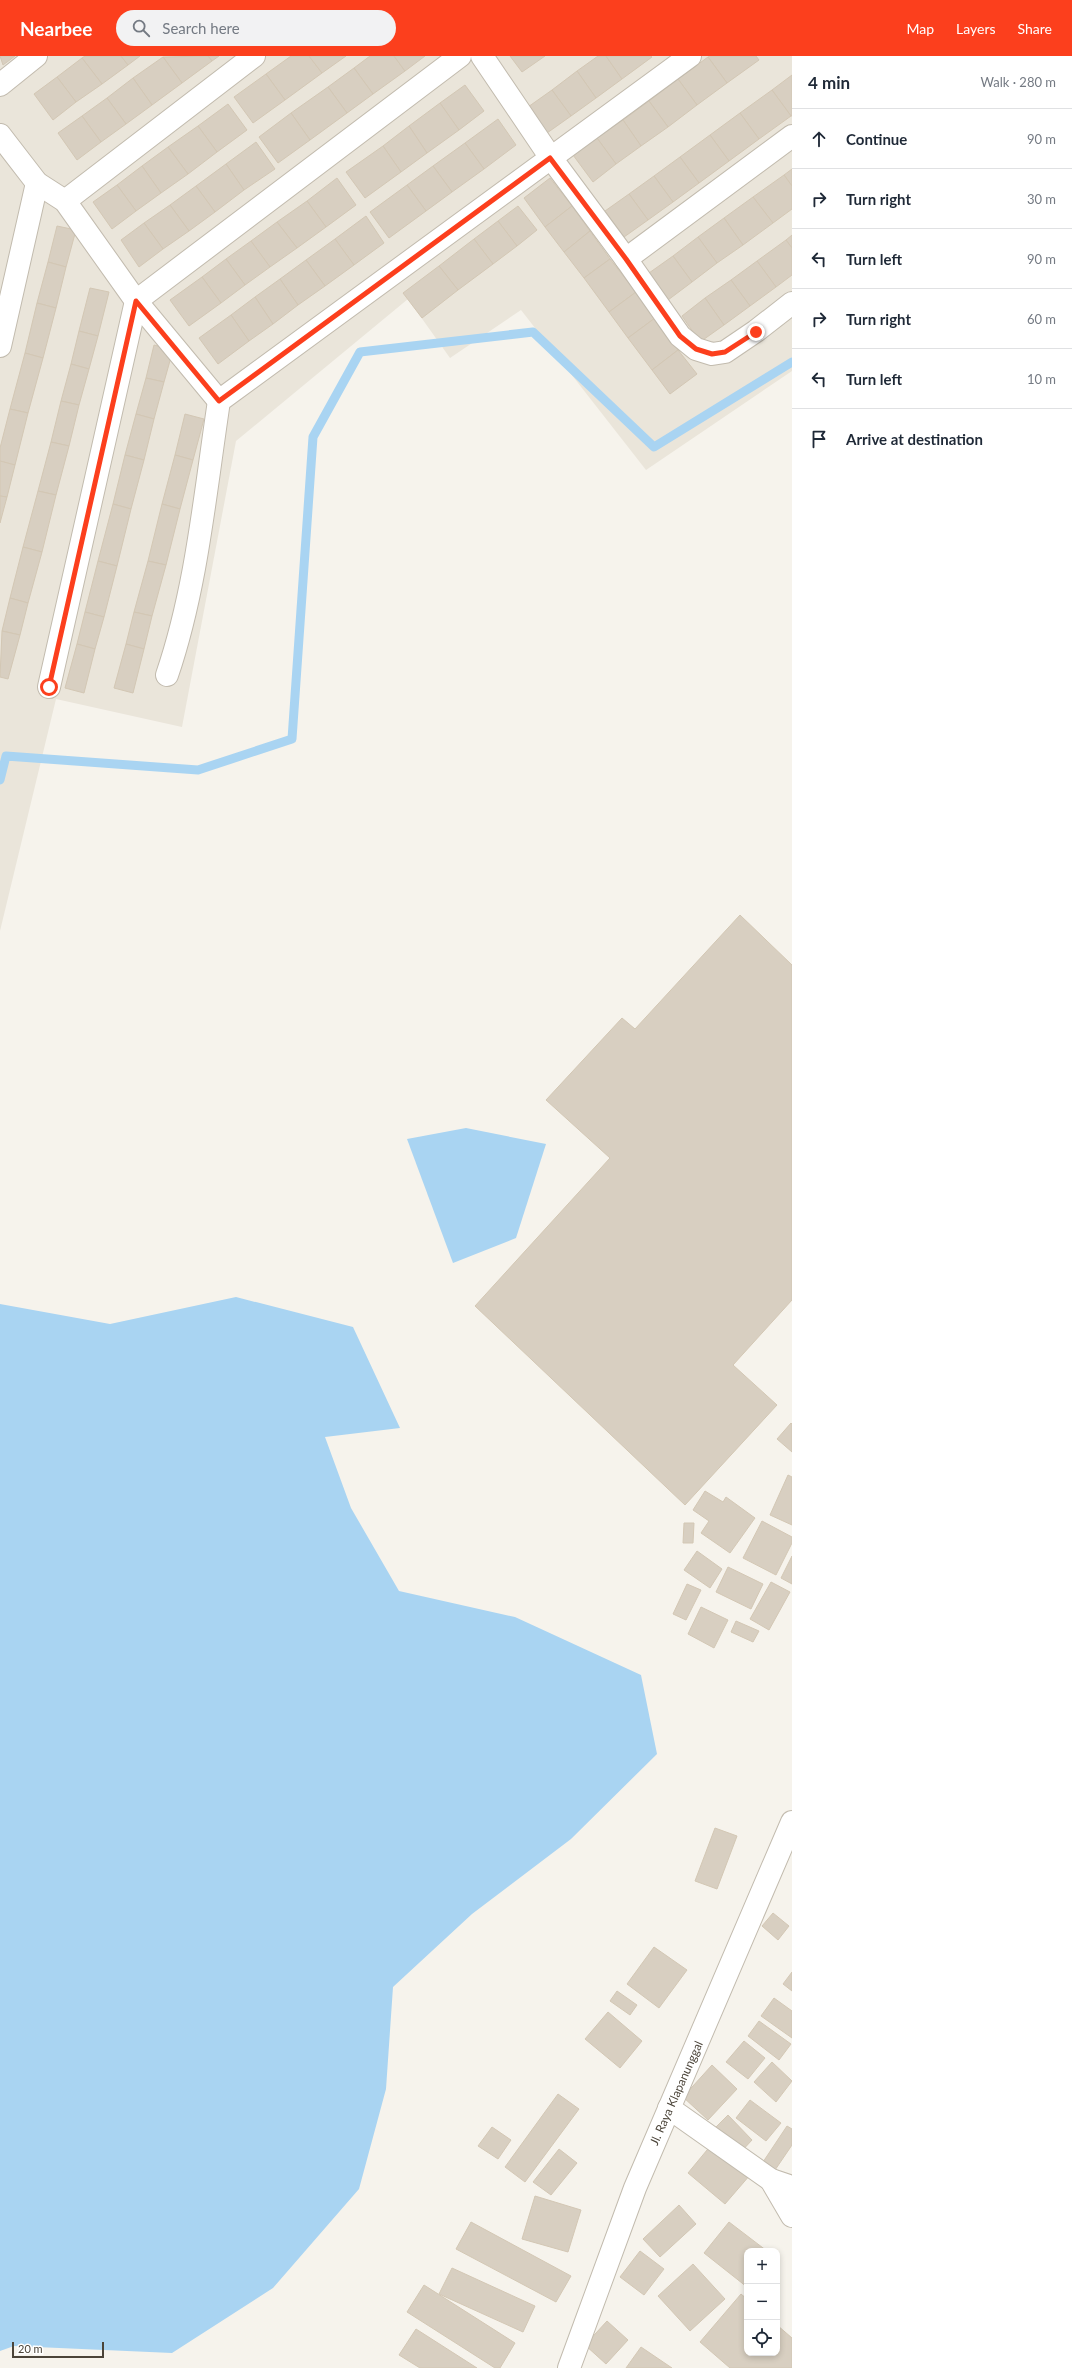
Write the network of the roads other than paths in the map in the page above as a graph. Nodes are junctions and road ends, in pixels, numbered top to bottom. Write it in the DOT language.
graph roads {
  1 [pos="36,56"];
  2 [pos="254,56"];
  3 [pos="460,56"];
  4 [pos="482,56"];
  5 [pos="690,56"];
  6 [pos="0,85"];
  7 [pos="0,135"];
  8 [pos="792,136"];
  9 [pos="550,158"];
  10 [pos="37,183"];
  11 [pos="65,202"];
  12 [pos="626,259"];
  13 [pos="136,301"];
  14 [pos="792,303"];
  15 [pos="0,346"];
  16 [pos="219,401"];
  17 [pos="167,675"];
  18 [pos="49,687"];
  19 [pos="792,1822"];
  20 [pos="669,2108"];
  21 [pos="771,2180"];
  22 [pos="792,2187"];
  23 [pos="792,2216"];
  24 [pos="570,2368"];
  1 -- 6 [label="street"];
  2 -- 11 [label="street"];
  3 -- 13 [label="street"];
  4 -- 9 [label="street"];
  5 -- 9 [label="street"];
  7 -- 10 [label="street"];
  8 -- 12 [label="street"];
  9 -- 12 [label="street"];
  9 -- 16 [label="street"];
  10 -- 11 [label="street"];
  10 -- 15 [label="street"];
  11 -- 13 [label="street"];
  12 -- 14 [label="street"];
  13 -- 16 [label="street"];
  13 -- 18 [label="street"];
  16 -- 17 [label="street"];
  19 -- 20 [label="street, Jl. Raya Klapanunggal"];
  20 -- 21 [label="street"];
  20 -- 24 [label="street, Jl. Raya Klapanunggal"];
  21 -- 22 [label="street"];
  21 -- 23 [label="street"];
}
